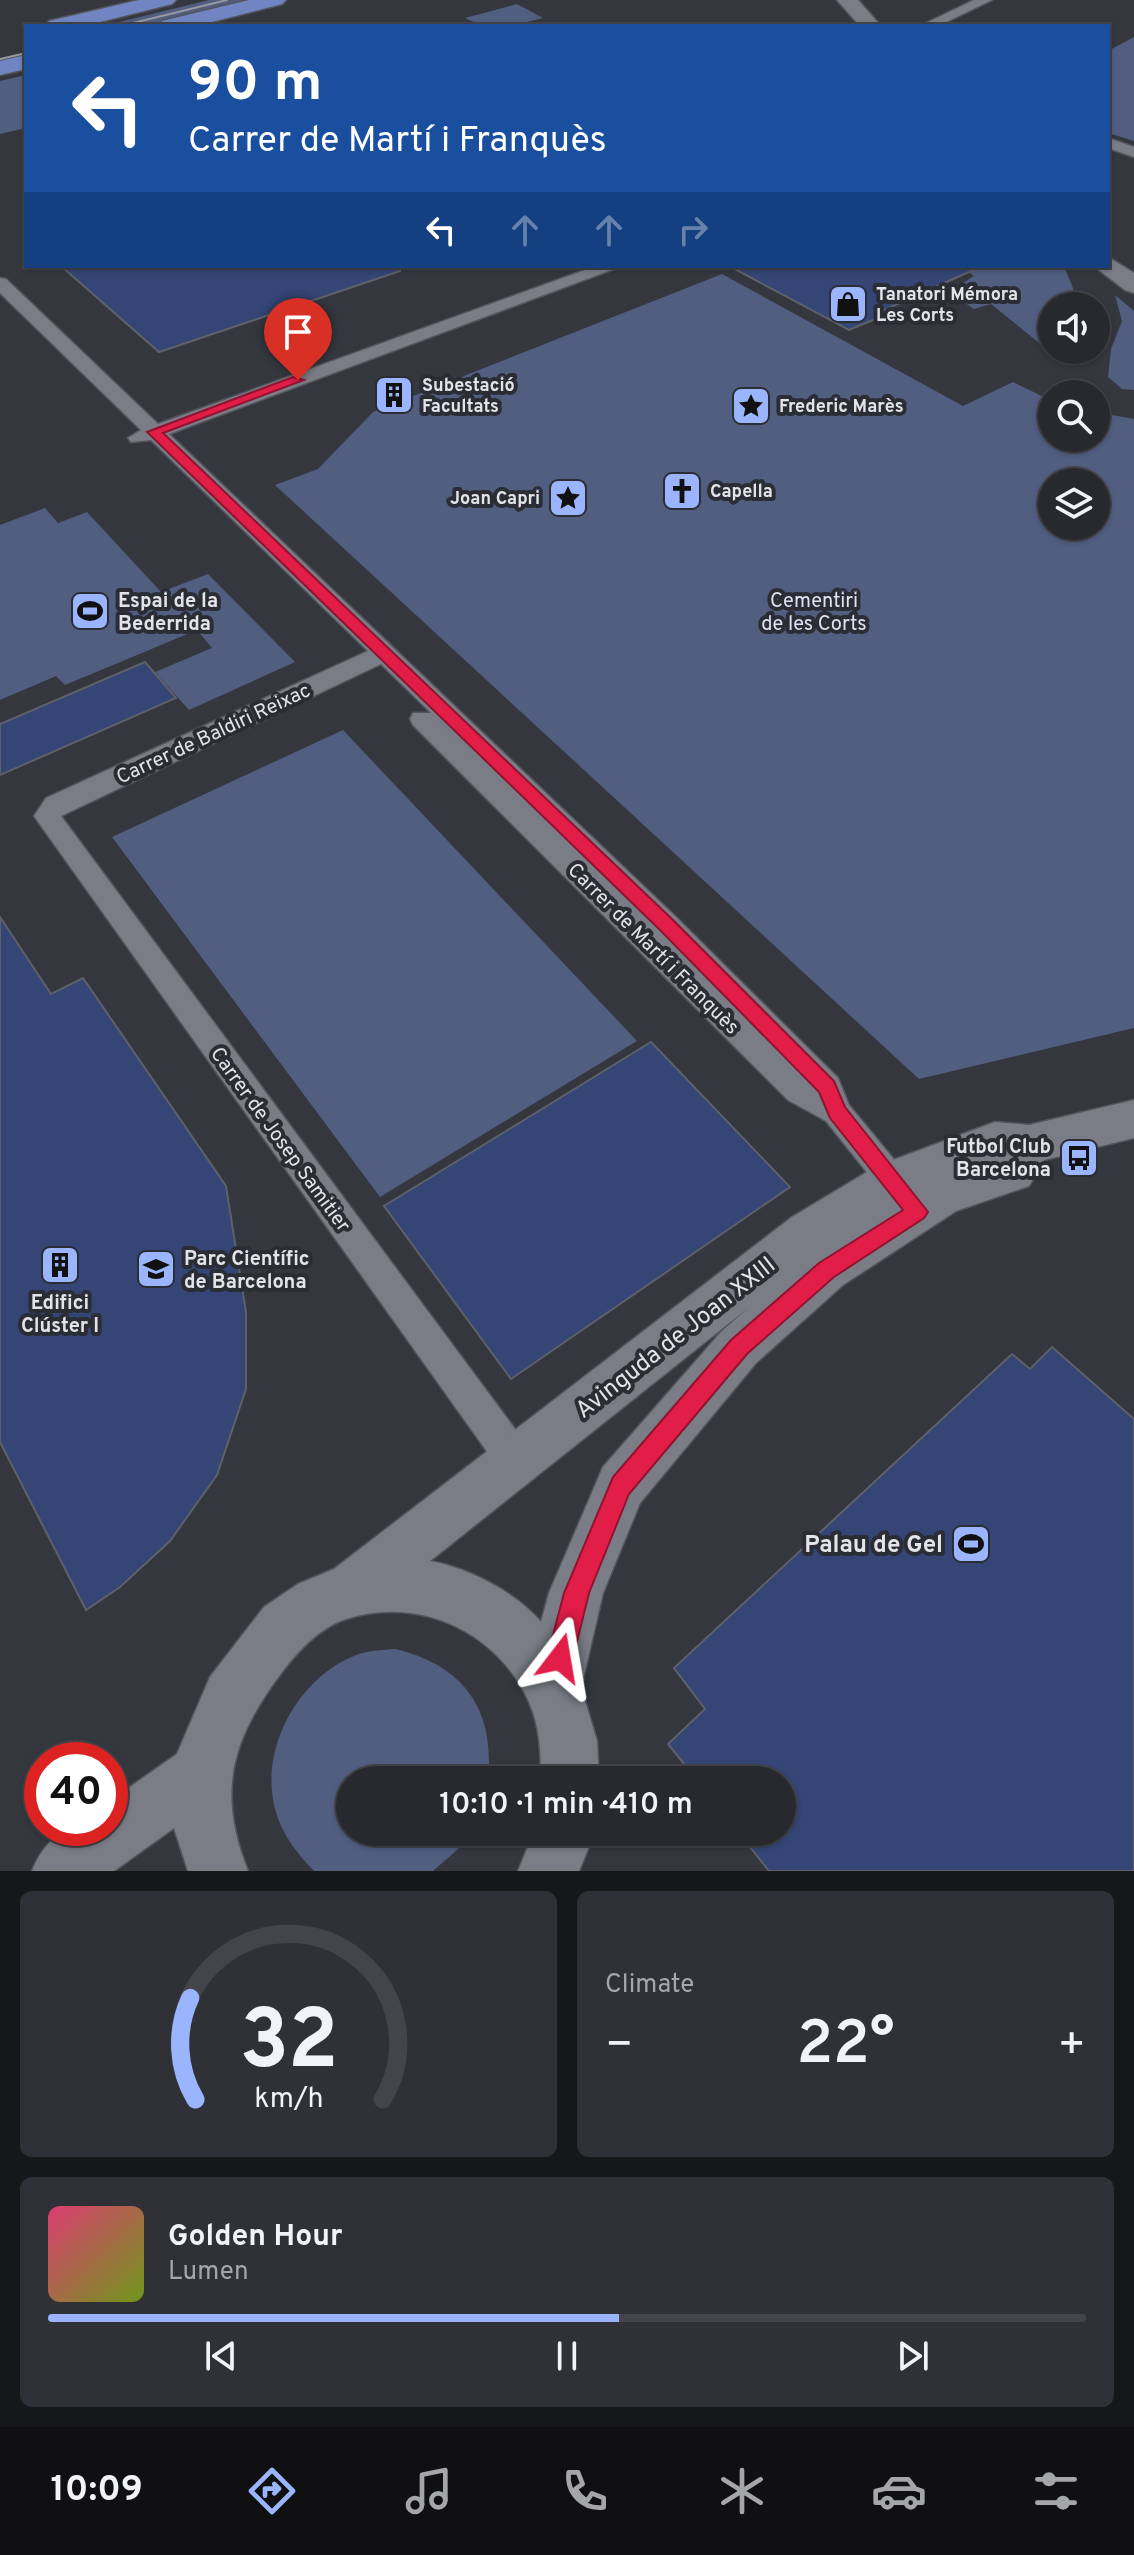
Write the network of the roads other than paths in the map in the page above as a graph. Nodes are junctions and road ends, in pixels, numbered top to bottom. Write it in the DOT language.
graph roads {
  1 [pos="165,0"];
  2 [pos="275,0"];
  3 [pos="834,0"];
  4 [pos="847,0"];
  5 [pos="985,0"];
  6 [pos="65,24"];
  7 [pos="178,24"];
  8 [pos="855,24"];
  9 [pos="869,24"];
  10 [pos="931,24"];
  11 [pos="24,62"];
  12 [pos="0,68"];
  13 [pos="1110,144"];
  14 [pos="1134,152"];
  15 [pos="1110,248"];
  16 [pos="1134,266"];
  17 [pos="1110,267"];
  18 [pos="607,268"];
  19 [pos="1134,285"];
  20 [pos="2,294"];
  21 [pos="146,435"];
  22 [pos="374,658"];
  23 [pos="47,816"];
  24 [pos="1134,1119"];
  25 [pos="905,1196"];
  26 [pos="516,1461"];
  27 [pos="351,1590"];
  28 [pos="553,1687"];
  29 [pos="571,1766"];
  30 [pos="201,1773"];
  31 [pos="559,1846"];
  32 [pos="62,1871"];
  33 [pos="218,1871"];
  34 [pos="548,1871"];
  1 -- 6 [label="main road"];
  2 -- 7 [label="main road"];
  3 -- 8 [label="street"];
  4 -- 9 [label="street"];
  5 -- 10 [label="street"];
  11 -- 12 [label="main road"];
  13 -- 14 [label="street"];
  15 -- 16 [label="street"];
  17 -- 19 [label="street"];
  18 -- 21 [label="street"];
  20 -- 21 [label="street, Carrer de Martí i Franquès"];
  21 -- 22 [label="street, Carrer de Martí i Franquès"];
  22 -- 23 [label="street, Carrer de Baldiri Reixac"];
  22 -- 25 [label="street, Carrer de Martí i Franquès"];
  23 -- 26 [label="street, Carrer de Josep Samitier"];
  24 -- 25 [label="street, Avinguda de Joan XXIII"];
  25 -- 26 [label="street, Avinguda de Joan XXIII"];
  25 -- 28 [label="street, Avinguda de Joan XXIII"];
  26 -- 27 [label="street, Avinguda de Joan XXIII"];
  27 -- 28 [label="street"];
  27 -- 30 [label="street"];
  28 -- 29 [label="street"];
  30 -- 32 [label="street"];
  30 -- 33 [label="street"];
  31 -- 34 [label="street"];
}
